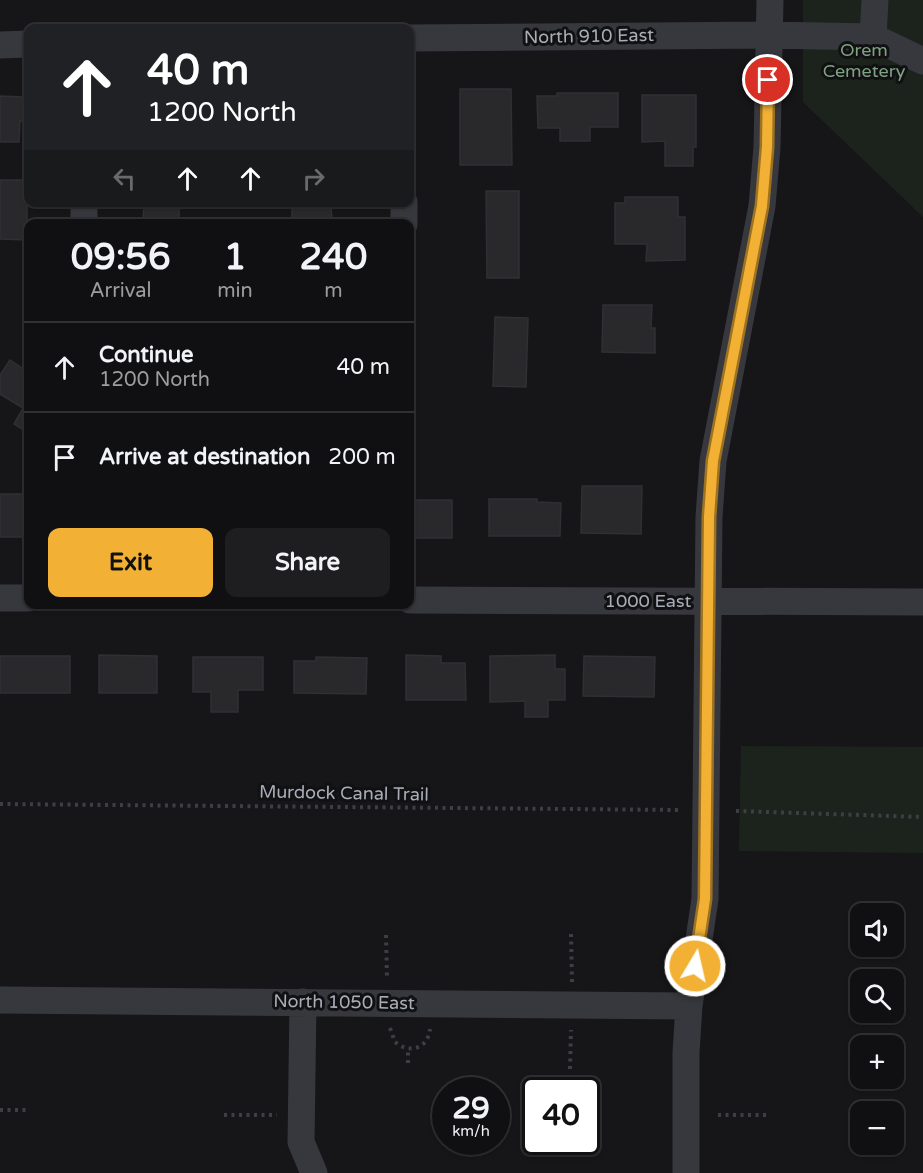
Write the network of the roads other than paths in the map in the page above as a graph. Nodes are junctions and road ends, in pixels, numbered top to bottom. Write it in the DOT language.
graph roads {
  1 [pos="770,0"];
  2 [pos="875,0"];
  3 [pos="769,35"];
  4 [pos="873,37"];
  5 [pos="414,38"];
  6 [pos="24,44"];
  7 [pos="0,45"];
  8 [pos="923,61"];
  9 [pos="0,598"];
  10 [pos="24,598"];
  11 [pos="414,600"];
  12 [pos="709,601"];
  13 [pos="923,602"];
  14 [pos="0,1000"];
  15 [pos="303,1002"];
  16 [pos="689,1006"];
  17 [pos="314,1173"];
  18 [pos="686,1173"];
  1 -- 3 [label="street"];
  2 -- 4 [label="street"];
  3 -- 4 [label="street, North 910 East"];
  3 -- 5 [label="street, North 910 East"];
  3 -- 12 [label="street"];
  4 -- 8 [label="street"];
  6 -- 7 [label="street"];
  9 -- 10 [label="street"];
  11 -- 12 [label="street, 1000 East"];
  12 -- 13 [label="street, 1000 East"];
  12 -- 16 [label="street"];
  14 -- 15 [label="street, North 1050 East"];
  15 -- 16 [label="street, North 1050 East"];
  15 -- 17 [label="street"];
  16 -- 18 [label="street"];
}
